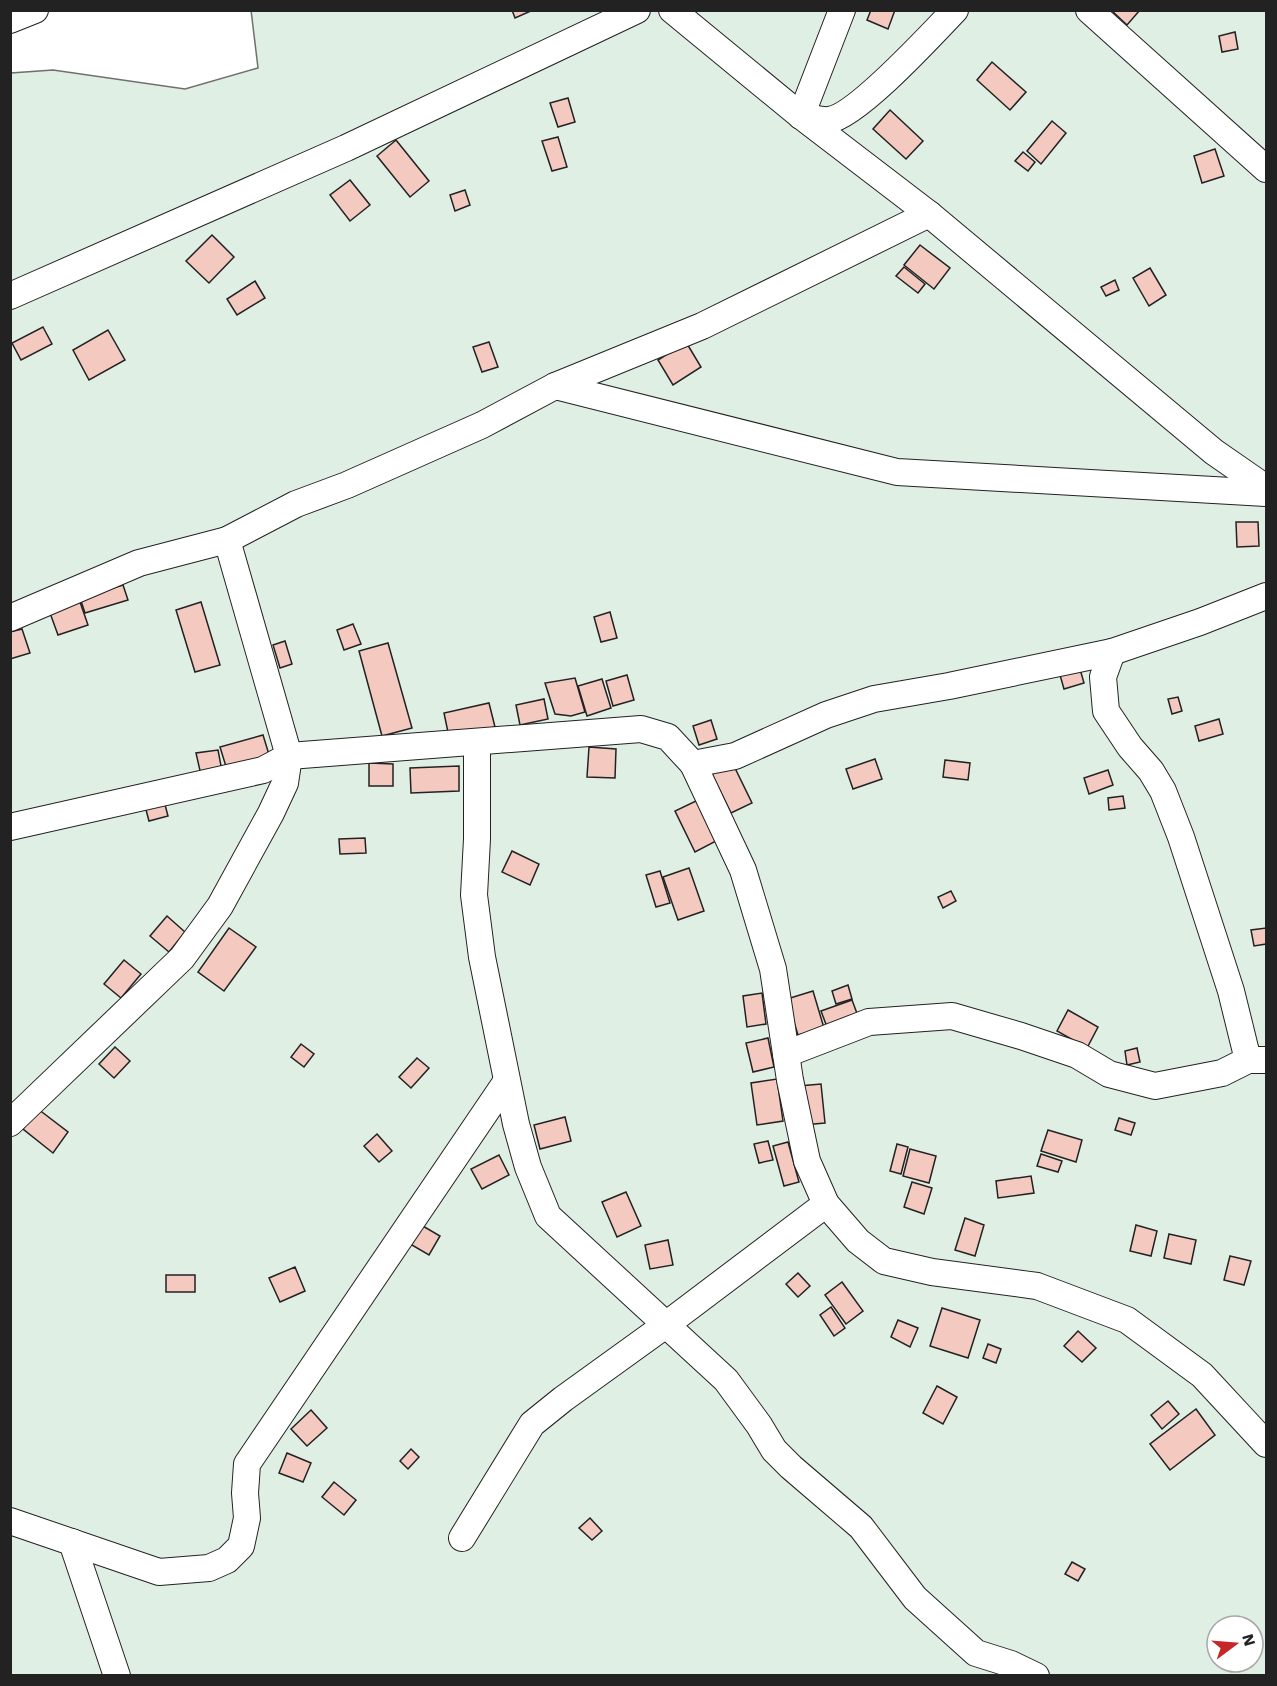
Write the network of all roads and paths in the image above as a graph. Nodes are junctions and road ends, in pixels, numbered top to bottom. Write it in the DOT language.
graph roads {
  1 [pos="35,10"];
  2 [pos="638,10"];
  3 [pos="672,10"];
  4 [pos="842,10"];
  5 [pos="955,10"];
  6 [pos="1089,10"];
  7 [pos="10,20"];
  8 [pos="801,116"];
  9 [pos="1266,168"];
  10 [pos="929,214"];
  11 [pos="10,296"];
  12 [pos="555,386"];
  13 [pos="1266,488"];
  14 [pos="1266,493"];
  15 [pos="227,540"];
  16 [pos="1266,596"];
  17 [pos="10,618"];
  18 [pos="1112,652"];
  19 [pos="477,742"];
  20 [pos="289,756"];
  21 [pos="693,764"];
  22 [pos="10,827"];
  23 [pos="786,1054"];
  24 [pos="1257,1060"];
  25 [pos="506,1082"];
  26 [pos="10,1123"];
  27 [pos="826,1204"];
  28 [pos="667,1324"];
  29 [pos="1266,1444"];
  30 [pos="10,1521"];
  31 [pos="462,1538"];
  32 [pos="72,1542"];
  33 [pos="117,1676"];
  34 [pos="1036,1676"];
  1 -- 7 [label="street"];
  2 -- 11 [label="street"];
  3 -- 8 [label="street"];
  4 -- 8 [label="street"];
  5 -- 8 [label="street"];
  6 -- 9 [label="street"];
  8 -- 10 [label="street"];
  10 -- 12 [label="street"];
  10 -- 13 [label="street"];
  12 -- 14 [label="street"];
  12 -- 15 [label="street"];
  15 -- 17 [label="street"];
  15 -- 20 [label="street"];
  16 -- 18 [label="street"];
  18 -- 21 [label="street"];
  18 -- 24 [label="street"];
  19 -- 20 [label="street"];
  19 -- 21 [label="street"];
  19 -- 25 [label="street"];
  20 -- 22 [label="street"];
  20 -- 26 [label="street"];
  21 -- 23 [label="street"];
  23 -- 24 [label="street"];
  23 -- 27 [label="street"];
  25 -- 28 [label="street"];
  25 -- 32 [label="street"];
  27 -- 28 [label="street"];
  27 -- 29 [label="street"];
  28 -- 31 [label="street"];
  28 -- 34 [label="street"];
  30 -- 32 [label="street"];
  32 -- 33 [label="street"];
}
